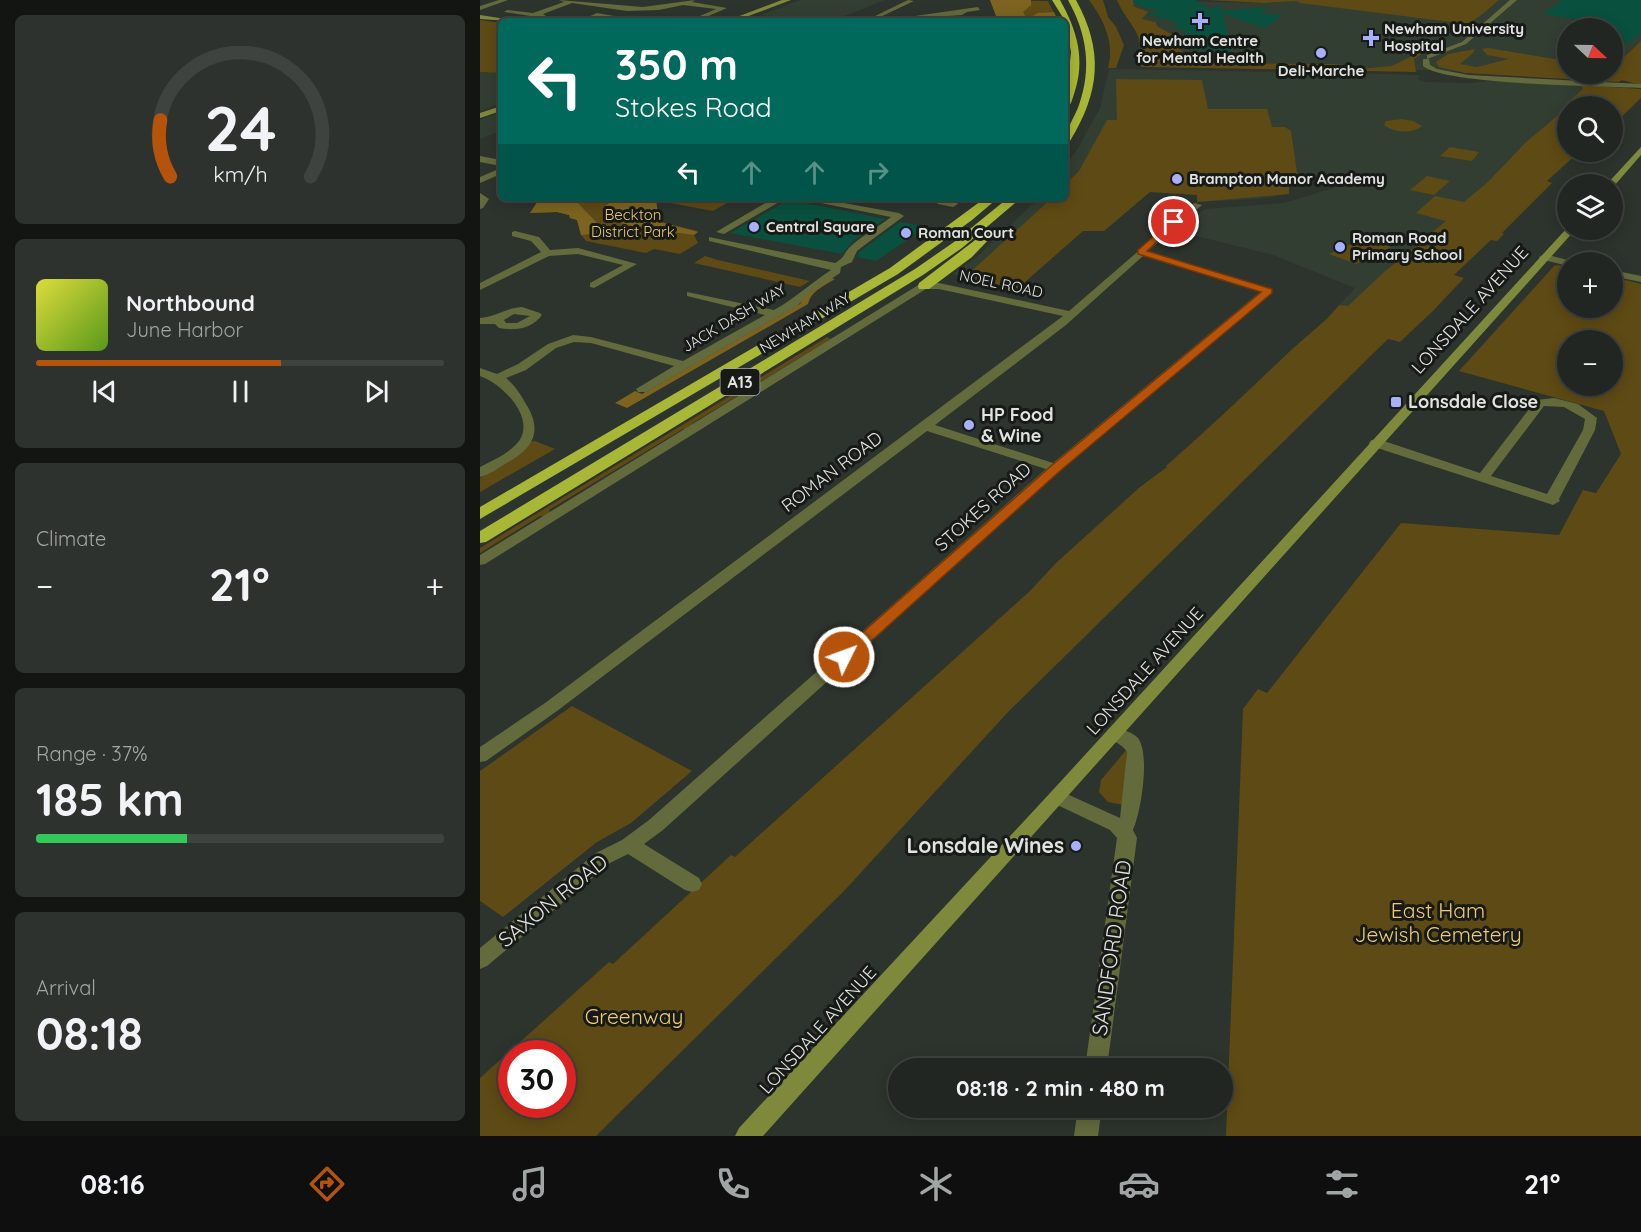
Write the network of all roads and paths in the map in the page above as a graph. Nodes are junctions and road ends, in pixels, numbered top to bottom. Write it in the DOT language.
graph roads {
  1 [pos="504,0"];
  2 [pos="562,0"];
  3 [pos="692,0"];
  4 [pos="788,0"];
  5 [pos="1056,0"];
  6 [pos="1072,0"];
  7 [pos="1514,0"];
  8 [pos="573,1"];
  9 [pos="909,2"];
  10 [pos="684,3"];
  11 [pos="922,5"];
  12 [pos="483,6"];
  13 [pos="638,9"];
  14 [pos="978,9"];
  15 [pos="892,10"];
  16 [pos="507,12"];
  17 [pos="534,15"];
  18 [pos="543,16"];
  19 [pos="480,17"];
  20 [pos="617,17"];
  21 [pos="876,17"];
  22 [pos="589,18"];
  23 [pos="614,18"];
  24 [pos="699,18"];
  25 [pos="738,18"];
  26 [pos="918,18"];
  27 [pos="931,18"];
  28 [pos="1067,18"];
  29 [pos="498,20"];
  30 [pos="1068,20"];
  31 [pos="1641,86"];
  32 [pos="1068,96"];
  33 [pos="498,109"];
  34 [pos="480,116"];
  35 [pos="1068,136"];
  36 [pos="1641,150"];
  37 [pos="480,159"];
  38 [pos="498,162"];
  39 [pos="498,172"];
  40 [pos="1623,174"];
  41 [pos="480,180"];
  42 [pos="480,196"];
  43 [pos="776,201"];
  44 [pos="817,201"];
  45 [pos="988,201"];
  46 [pos="1012,201"];
  47 [pos="941,202"];
  48 [pos="953,204"];
  49 [pos="1197,205"];
  50 [pos="480,206"];
  51 [pos="994,217"];
  52 [pos="515,234"];
  53 [pos="1560,240"];
  54 [pos="1141,252"];
  55 [pos="547,253"];
  56 [pos="1544,257"];
  57 [pos="1557,260"];
  58 [pos="836,266"];
  59 [pos="1623,275"];
  60 [pos="480,278"];
  61 [pos="1641,279"];
  62 [pos="492,281"];
  63 [pos="594,285"];
  64 [pos="924,286"];
  65 [pos="480,287"];
  66 [pos="691,294"];
  67 [pos="775,314"];
  68 [pos="1071,315"];
  69 [pos="498,320"];
  70 [pos="480,321"];
  71 [pos="685,365"];
  72 [pos="480,372"];
  73 [pos="499,377"];
  74 [pos="642,389"];
  75 [pos="926,426"];
  76 [pos="1376,443"];
  77 [pos="1055,468"];
  78 [pos="480,473"];
  79 [pos="1484,477"];
  80 [pos="480,514"];
  81 [pos="480,538"];
  82 [pos="480,561"];
  83 [pos="1115,733"];
  84 [pos="480,756"];
  85 [pos="1058,798"];
  86 [pos="1123,830"];
  87 [pos="629,845"];
  88 [pos="692,884"];
  89 [pos="480,960"];
  90 [pos="1097,1058"];
  91 [pos="1088,1118"];
  92 [pos="747,1136"];
  93 [pos="1086,1136"];
  1 -- 12 [label="street"];
  2 -- 8 [label="street"];
  3 -- 10 [label="street"];
  4 -- 25 [label="street"];
  5 -- 28 [label="highway"];
  6 -- 35 [label="highway"];
  7 -- 31 [label="street"];
  8 -- 13 [label="street"];
  8 -- 17 [label="street"];
  9 -- 11 [label="street"];
  9 -- 15 [label="street"];
  10 -- 13 [label="street"];
  10 -- 24 [label="street"];
  13 -- 20 [label="street"];
  14 -- 27 [label="street"];
  15 -- 21 [label="street"];
  15 -- 26 [label="street"];
  16 -- 17 [label="street"];
  17 -- 18 [label="street"];
  19 -- 29 [label="street"];
  20 -- 22 [label="street"];
  20 -- 23 [label="street"];
  30 -- 32 [label="highway"];
  33 -- 34 [label="street"];
  36 -- 40 [label="street"];
  37 -- 38 [label="street"];
  39 -- 41 [label="street"];
  42 -- 50 [label="street"];
  43 -- 58 [label="street"];
  44 -- 58 [label="street, JACK DASH WAY"];
  45 -- 80 [label="highway, NEWHAM WAY / A13"];
  46 -- 51 [label="highway, NEWHAM WAY / A13"];
  47 -- 48 [label="street"];
  49 -- 54 [label="street, ROMAN ROAD"];
  51 -- 64 [label="highway"];
  51 -- 81 [label="highway, NEWHAM WAY / A13"];
  52 -- 55 [label="street"];
  53 -- 56 [label="street, LONSDALE AVENUE"];
  54 -- 68 [label="street, ROMAN ROAD"];
  54 -- 77 [label="street, STOKES ROAD"];
  55 -- 62 [label="street"];
  55 -- 63 [label="street"];
  56 -- 57 [label="street"];
  56 -- 76 [label="street, LONSDALE AVENUE"];
  58 -- 67 [label="street, JACK DASH WAY"];
  59 -- 61 [label="street"];
  60 -- 62 [label="street"];
  62 -- 65 [label="street"];
  64 -- 68 [label="street, NOEL ROAD"];
  64 -- 82 [label="street, NEWHAM WAY"];
  66 -- 67 [label="street"];
  67 -- 71 [label="street, JACK DASH WAY"];
  68 -- 75 [label="street, ROMAN ROAD"];
  69 -- 70 [label="street"];
  71 -- 73 [label="street"];
  71 -- 74 [label="street, JACK DASH WAY"];
  72 -- 73 [label="street"];
  73 -- 78 [label="street"];
  75 -- 77 [label="street"];
  75 -- 84 [label="street, ROMAN ROAD"];
  76 -- 79 [label="street"];
  76 -- 83 [label="street, LONSDALE AVENUE"];
  77 -- 87 [label="street, STOKES ROAD"];
  79 -- 79 [label="street"];
  83 -- 85 [label="street, LONSDALE AVENUE"];
  83 -- 86 [label="street, SANDFORD ROAD"];
  85 -- 86 [label="street"];
  85 -- 92 [label="street, LONSDALE AVENUE"];
  86 -- 90 [label="street, SANDFORD ROAD"];
  87 -- 88 [label="street"];
  87 -- 89 [label="street, SAXON ROAD"];
  91 -- 93 [label="street"];
}
